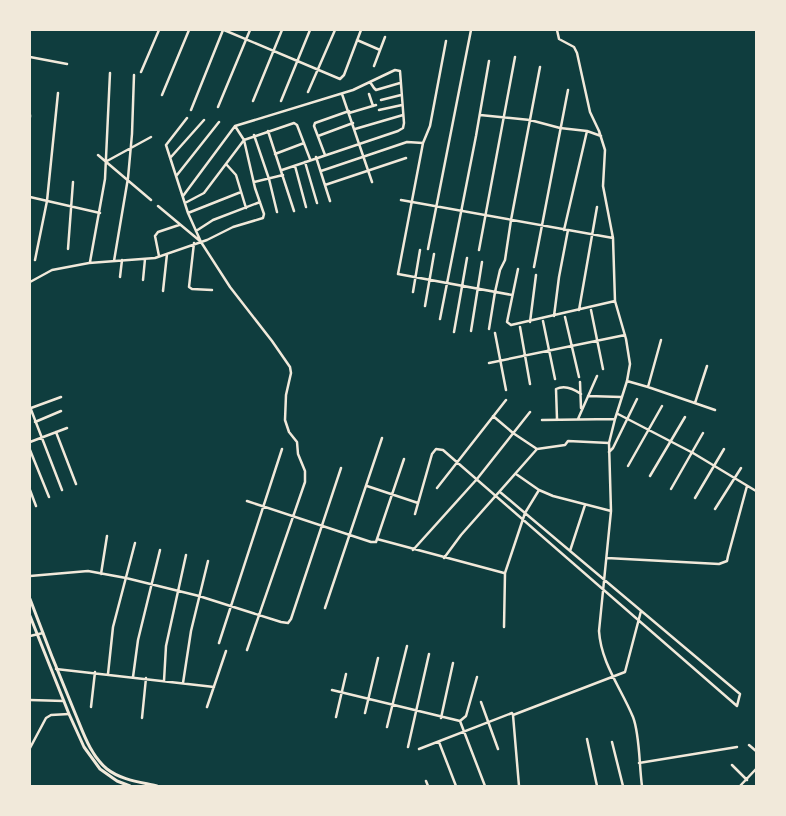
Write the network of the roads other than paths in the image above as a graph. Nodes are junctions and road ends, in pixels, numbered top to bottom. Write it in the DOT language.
graph roads {
  1 [pos="159,30"];
  2 [pos="189,30"];
  3 [pos="224,30"];
  4 [pos="250,30"];
  5 [pos="282,30"];
  6 [pos="310,30"];
  7 [pos="335,30"];
  8 [pos="361,30"];
  9 [pos="472,30"];
  10 [pos="557,30"];
  11 [pos="385,37"];
  12 [pos="246,40"];
  13 [pos="357,40"];
  14 [pos="446,41"];
  15 [pos="380,50"];
  16 [pos="273,51"];
  17 [pos="515,57"];
  18 [pos="30,58"];
  19 [pos="489,61"];
  20 [pos="297,62"];
  21 [pos="67,64"];
  22 [pos="374,66"];
  23 [pos="540,67"];
  24 [pos="317,70"];
  25 [pos="141,72"];
  26 [pos="110,73"];
  27 [pos="134,75"];
  28 [pos="370,82"];
  29 [pos="400,83"];
  30 [pos="568,90"];
  31 [pos="308,92"];
  32 [pos="58,93"];
  33 [pos="342,93"];
  34 [pos="162,94"];
  35 [pos="369,94"];
  36 [pos="401,95"];
  37 [pos="381,100"];
  38 [pos="253,101"];
  39 [pos="281,101"];
  40 [pos="402,105"];
  41 [pos="218,107"];
  42 [pos="191,110"];
  43 [pos="379,110"];
  44 [pos="349,112"];
  45 [pos="480,115"];
  46 [pos="403,116"];
  47 [pos="504,117"];
  48 [pos="186,118"];
  49 [pos="204,120"];
  50 [pos="530,120"];
  51 [pos="219,122"];
  52 [pos="353,123"];
  53 [pos="235,126"];
  54 [pos="560,128"];
  55 [pos="355,129"];
  56 [pos="268,131"];
  57 [pos="586,131"];
  58 [pos="254,135"];
  59 [pos="318,136"];
  60 [pos="601,136"];
  61 [pos="151,137"];
  62 [pos="244,140"];
  63 [pos="304,143"];
  64 [pos="423,143"];
  65 [pos="360,144"];
  66 [pos="131,149"];
  67 [pos="275,154"];
  68 [pos="98,155"];
  69 [pos="324,155"];
  70 [pos="170,157"];
  71 [pos="316,157"];
  72 [pos="364,157"];
  73 [pos="406,158"];
  74 [pos="310,159"];
  75 [pos="106,161"];
  76 [pos="305,162"];
  77 [pos="226,164"];
  78 [pos="295,166"];
  79 [pos="282,170"];
  80 [pos="367,170"];
  81 [pos="321,171"];
  82 [pos="177,175"];
  83 [pos="283,175"];
  84 [pos="268,178"];
  85 [pos="128,180"];
  86 [pos="73,182"];
  87 [pos="254,182"];
  88 [pos="372,182"];
  89 [pos="325,185"];
  90 [pos="241,192"];
  91 [pos="183,196"];
  92 [pos="30,197"];
  93 [pos="151,200"];
  94 [pos="401,200"];
  95 [pos="47,201"];
  96 [pos="330,201"];
  97 [pos="260,202"];
  98 [pos="413,202"];
  99 [pos="184,203"];
  100 [pos="317,203"];
  101 [pos="158,206"];
  102 [pos="72,207"];
  103 [pos="306,207"];
  104 [pos="437,207"];
  105 [pos="246,208"];
  106 [pos="597,208"];
  107 [pos="294,211"];
  108 [pos="460,211"];
  109 [pos="277,212"];
  110 [pos="100,213"];
  111 [pos="188,213"];
  112 [pos="486,216"];
  113 [pos="511,220"];
  114 [pos="179,224"];
  115 [pos="542,225"];
  116 [pos="566,230"];
  117 [pos="196,231"];
  118 [pos="592,235"];
  119 [pos="613,238"];
  120 [pos="201,242"];
  121 [pos="194,243"];
  122 [pos="68,249"];
  123 [pos="428,249"];
  124 [pos="420,250"];
  125 [pos="479,250"];
  126 [pos="167,254"];
  127 [pos="434,254"];
  128 [pos="159,256"];
  129 [pos="467,258"];
  130 [pos="146,259"];
  131 [pos="35,260"];
  132 [pos="122,260"];
  133 [pos="114,261"];
  134 [pos="482,262"];
  135 [pos="90,263"];
  136 [pos="534,267"];
  137 [pos="518,269"];
  138 [pos="536,275"];
  139 [pos="120,277"];
  140 [pos="416,277"];
  141 [pos="143,280"];
  142 [pos="430,280"];
  143 [pos="30,282"];
  144 [pos="446,283"];
  145 [pos="462,286"];
  146 [pos="478,289"];
  147 [pos="212,290"];
  148 [pos="163,291"];
  149 [pos="413,292"];
  150 [pos="495,292"];
  151 [pos="512,295"];
  152 [pos="615,302"];
  153 [pos="425,306"];
  154 [pos="579,310"];
  155 [pos="591,310"];
  156 [pos="554,316"];
  157 [pos="565,317"];
  158 [pos="440,318"];
  159 [pos="543,321"];
  160 [pos="530,322"];
  161 [pos="520,328"];
  162 [pos="489,329"];
  163 [pos="454,332"];
  164 [pos="471,332"];
  165 [pos="495,333"];
  166 [pos="625,335"];
  167 [pos="661,340"];
  168 [pos="598,341"];
  169 [pos="572,346"];
  170 [pos="549,350"];
  171 [pos="524,355"];
  172 [pos="501,361"];
  173 [pos="489,363"];
  174 [pos="707,366"];
  175 [pos="603,369"];
  176 [pos="597,376"];
  177 [pos="579,377"];
  178 [pos="555,379"];
  179 [pos="627,381"];
  180 [pos="580,382"];
  181 [pos="530,384"];
  182 [pos="648,386"];
  183 [pos="506,390"];
  184 [pos="581,394"];
  185 [pos="588,396"];
  186 [pos="61,397"];
  187 [pos="621,397"];
  188 [pos="637,399"];
  189 [pos="506,400"];
  190 [pos="695,404"];
  191 [pos="662,406"];
  192 [pos="30,408"];
  193 [pos="582,409"];
  194 [pos="715,410"];
  195 [pos="60,411"];
  196 [pos="530,412"];
  197 [pos="618,414"];
  198 [pos="493,416"];
  199 [pos="684,417"];
  200 [pos="578,418"];
  201 [pos="627,418"];
  202 [pos="614,419"];
  203 [pos="542,420"];
  204 [pos="557,420"];
  205 [pos="36,422"];
  206 [pos="67,428"];
  207 [pos="649,430"];
  208 [pos="56,432"];
  209 [pos="514,433"];
  210 [pos="703,433"];
  211 [pos="42,438"];
  212 [pos="382,438"];
  213 [pos="30,442"];
  214 [pos="609,442"];
  215 [pos="670,442"];
  216 [pos="282,449"];
  217 [pos="537,449"];
  218 [pos="724,449"];
  219 [pos="30,450"];
  220 [pos="609,452"];
  221 [pos="692,453"];
  222 [pos="404,459"];
  223 [pos="457,462"];
  224 [pos="628,466"];
  225 [pos="714,466"];
  226 [pos="341,468"];
  227 [pos="741,468"];
  228 [pos="516,474"];
  229 [pos="650,476"];
  230 [pos="734,478"];
  231 [pos="477,479"];
  232 [pos="76,484"];
  233 [pos="367,486"];
  234 [pos="747,486"];
  235 [pos="437,488"];
  236 [pos="671,489"];
  237 [pos="30,490"];
  238 [pos="62,490"];
  239 [pos="539,490"];
  240 [pos="756,491"];
  241 [pos="500,492"];
  242 [pos="393,495"];
  243 [pos="49,496"];
  244 [pos="496,497"];
  245 [pos="695,498"];
  246 [pos="247,501"];
  247 [pos="418,503"];
  248 [pos="585,505"];
  249 [pos="36,506"];
  250 [pos="263,506"];
  251 [pos="716,509"];
  252 [pos="611,511"];
  253 [pos="525,512"];
  254 [pos="415,514"];
  255 [pos="292,516"];
  256 [pos="523,520"];
  257 [pos="323,526"];
  258 [pos="351,534"];
  259 [pos="108,536"];
  260 [pos="377,539"];
  261 [pos="135,543"];
  262 [pos="160,550"];
  263 [pos="413,550"];
  264 [pos="570,551"];
  265 [pos="186,554"];
  266 [pos="444,558"];
  267 [pos="606,558"];
  268 [pos="208,561"];
  269 [pos="504,573"];
  270 [pos="101,574"];
  271 [pos="30,576"];
  272 [pos="126,578"];
  273 [pos="604,580"];
  274 [pos="152,584"];
  275 [pos="177,590"];
  276 [pos="603,590"];
  277 [pos="199,596"];
  278 [pos="30,599"];
  279 [pos="232,607"];
  280 [pos="326,608"];
  281 [pos="641,611"];
  282 [pos="259,615"];
  283 [pos="30,616"];
  284 [pos="638,621"];
  285 [pos="504,627"];
  286 [pos="43,633"];
  287 [pos="37,635"];
  288 [pos="30,636"];
  289 [pos="219,643"];
  290 [pos="407,646"];
  291 [pos="247,650"];
  292 [pos="226,651"];
  293 [pos="429,654"];
  294 [pos="378,658"];
  295 [pos="453,663"];
  296 [pos="56,669"];
  297 [pos="95,672"];
  298 [pos="108,674"];
  299 [pos="346,674"];
  300 [pos="133,677"];
  301 [pos="477,677"];
  302 [pos="614,677"];
  303 [pos="146,678"];
  304 [pos="164,681"];
  305 [pos="183,683"];
  306 [pos="214,687"];
  307 [pos="332,690"];
  308 [pos="342,693"];
  309 [pos="368,699"];
  310 [pos="30,700"];
  311 [pos="64,702"];
  312 [pos="480,702"];
  313 [pos="91,706"];
  314 [pos="393,706"];
  315 [pos="207,707"];
  316 [pos="416,711"];
  317 [pos="365,713"];
  318 [pos="69,714"];
  319 [pos="513,715"];
  320 [pos="336,717"];
  321 [pos="142,718"];
  322 [pos="442,718"];
  323 [pos="460,721"];
  324 [pos="488,722"];
  325 [pos="387,727"];
  326 [pos="464,732"];
  327 [pos="587,739"];
  328 [pos="439,742"];
  329 [pos="612,742"];
  330 [pos="749,745"];
  331 [pos="408,747"];
  332 [pos="737,747"];
  333 [pos="30,748"];
  334 [pos="419,749"];
  335 [pos="498,749"];
  336 [pos="756,751"];
  337 [pos="639,763"];
  338 [pos="732,765"];
  339 [pos="756,769"];
  340 [pos="747,780"];
  341 [pos="426,781"];
  342 [pos="130,786"];
  343 [pos="157,786"];
  344 [pos="428,786"];
  345 [pos="456,786"];
  346 [pos="485,786"];
  347 [pos="519,786"];
  348 [pos="597,786"];
  349 [pos="623,786"];
  350 [pos="642,786"];
  351 [pos="740,786"];
  1 -- 25 [label="street"];
  2 -- 34 [label="street"];
  3 -- 12 [label="street"];
  3 -- 42 [label="street"];
  4 -- 12 [label="street"];
  5 -- 16 [label="street"];
  6 -- 20 [label="street"];
  7 -- 24 [label="street"];
  8 -- 13 [label="street"];
  9 -- 104 [label="street"];
  10 -- 60 [label="street"];
  11 -- 15 [label="street"];
  12 -- 16 [label="street"];
  12 -- 41 [label="street"];
  13 -- 15 [label="street"];
  13 -- 24 [label="street"];
  14 -- 64 [label="street"];
  15 -- 22 [label="street"];
  16 -- 20 [label="street"];
  16 -- 38 [label="street"];
  17 -- 47 [label="street"];
  18 -- 21 [label="street"];
  19 -- 45 [label="street"];
  20 -- 24 [label="street"];
  20 -- 39 [label="street"];
  23 -- 50 [label="street"];
  24 -- 31 [label="street"];
  26 -- 75 [label="street"];
  27 -- 66 [label="street"];
  28 -- 29 [label="street"];
  28 -- 29 [label="street"];
  28 -- 33 [label="street"];
  29 -- 36 [label="street"];
  30 -- 54 [label="street"];
  32 -- 95 [label="street"];
  33 -- 44 [label="street"];
  33 -- 53 [label="street"];
  35 -- 44 [label="street"];
  36 -- 37 [label="street"];
  36 -- 40 [label="street"];
  40 -- 43 [label="street"];
  40 -- 46 [label="street"];
  44 -- 52 [label="street"];
  44 -- 59 [label="street"];
  45 -- 47 [label="street"];
  45 -- 108 [label="street"];
  46 -- 55 [label="street"];
  46 -- 65 [label="street"];
  47 -- 50 [label="street"];
  47 -- 112 [label="street"];
  48 -- 70 [label="street"];
  49 -- 70 [label="street"];
  50 -- 54 [label="street"];
  50 -- 113 [label="street"];
  51 -- 82 [label="street"];
  52 -- 55 [label="street"];
  52 -- 59 [label="street"];
  53 -- 62 [label="street"];
  53 -- 91 [label="street"];
  54 -- 57 [label="street"];
  54 -- 115 [label="street"];
  55 -- 65 [label="street"];
  56 -- 58 [label="street"];
  56 -- 63 [label="street"];
  56 -- 67 [label="street"];
  57 -- 60 [label="street"];
  57 -- 116 [label="street"];
  58 -- 62 [label="street"];
  58 -- 84 [label="street"];
  59 -- 69 [label="street"];
  60 -- 119 [label="street"];
  61 -- 66 [label="street"];
  62 -- 77 [label="street"];
  62 -- 87 [label="street"];
  63 -- 67 [label="street"];
  63 -- 74 [label="street"];
  64 -- 72 [label="street"];
  64 -- 98 [label="street"];
  65 -- 69 [label="street"];
  65 -- 72 [label="street"];
  66 -- 75 [label="street"];
  66 -- 85 [label="street"];
  67 -- 79 [label="street"];
  68 -- 75 [label="street"];
  69 -- 71 [label="street"];
  70 -- 82 [label="street"];
  71 -- 74 [label="street"];
  71 -- 81 [label="street"];
  72 -- 80 [label="street"];
  72 -- 81 [label="street"];
  73 -- 80 [label="street"];
  74 -- 76 [label="street"];
  75 -- 85 [label="street"];
  75 -- 110 [label="street"];
  76 -- 78 [label="street"];
  76 -- 100 [label="street"];
  77 -- 90 [label="street"];
  77 -- 99 [label="street"];
  78 -- 79 [label="street"];
  78 -- 103 [label="street"];
  79 -- 83 [label="street"];
  80 -- 88 [label="street"];
  80 -- 89 [label="street"];
  81 -- 89 [label="street"];
  82 -- 91 [label="street"];
  83 -- 84 [label="street"];
  83 -- 107 [label="street"];
  84 -- 87 [label="street"];
  84 -- 109 [label="street"];
  85 -- 93 [label="street"];
  85 -- 133 [label="street"];
  86 -- 102 [label="street"];
  87 -- 97 [label="street"];
  89 -- 96 [label="street"];
  90 -- 105 [label="street"];
  90 -- 111 [label="street"];
  91 -- 99 [label="street"];
  92 -- 95 [label="street"];
  94 -- 98 [label="street"];
  95 -- 102 [label="street"];
  95 -- 131 [label="street"];
  97 -- 105 [label="street"];
  97 -- 120 [label="street"];
  98 -- 104 [label="street"];
  98 -- 140 [label="street"];
  99 -- 111 [label="street"];
  101 -- 114 [label="street"];
  102 -- 110 [label="street"];
  102 -- 122 [label="street"];
  104 -- 108 [label="street"];
  104 -- 123 [label="street"];
  105 -- 117 [label="street"];
  106 -- 118 [label="street"];
  108 -- 112 [label="street"];
  108 -- 144 [label="street"];
  110 -- 135 [label="street"];
  111 -- 117 [label="street"];
  112 -- 113 [label="street"];
  112 -- 125 [label="street"];
  113 -- 115 [label="street"];
  113 -- 150 [label="street"];
  114 -- 120 [label="street"];
  114 -- 128 [label="street"];
  115 -- 116 [label="street"];
  115 -- 136 [label="street"];
  116 -- 118 [label="street"];
  116 -- 156 [label="street"];
  117 -- 120 [label="street"];
  118 -- 119 [label="street"];
  118 -- 154 [label="street"];
  119 -- 152 [label="street"];
  120 -- 121 [label="street"];
  120 -- 255 [label="street"];
  121 -- 126 [label="street"];
  121 -- 147 [label="street"];
  124 -- 140 [label="street"];
  126 -- 128 [label="street"];
  126 -- 148 [label="street"];
  127 -- 142 [label="street"];
  128 -- 130 [label="street"];
  129 -- 145 [label="street"];
  130 -- 132 [label="street"];
  130 -- 141 [label="street"];
  132 -- 133 [label="street"];
  132 -- 139 [label="street"];
  133 -- 135 [label="street"];
  134 -- 146 [label="street"];
  135 -- 143 [label="street"];
  137 -- 151 [label="street"];
  138 -- 160 [label="street"];
  140 -- 142 [label="street"];
  140 -- 149 [label="street"];
  142 -- 144 [label="street"];
  142 -- 153 [label="street"];
  144 -- 145 [label="street"];
  144 -- 158 [label="street"];
  145 -- 146 [label="street"];
  145 -- 163 [label="street"];
  146 -- 150 [label="street"];
  146 -- 164 [label="street"];
  150 -- 151 [label="street"];
  150 -- 162 [label="street"];
  151 -- 160 [label="street"];
  152 -- 154 [label="street"];
  152 -- 166 [label="street"];
  154 -- 156 [label="street"];
  155 -- 168 [label="street"];
  156 -- 160 [label="street"];
  157 -- 169 [label="street"];
  159 -- 170 [label="street"];
  161 -- 171 [label="street"];
  165 -- 172 [label="street"];
  166 -- 168 [label="street"];
  166 -- 179 [label="street"];
  167 -- 182 [label="street"];
  168 -- 169 [label="street"];
  168 -- 175 [label="street"];
  169 -- 170 [label="street"];
  169 -- 177 [label="street"];
  170 -- 171 [label="street"];
  170 -- 178 [label="street"];
  171 -- 172 [label="street"];
  171 -- 181 [label="street"];
  172 -- 173 [label="street"];
  172 -- 183 [label="street"];
  174 -- 190 [label="street"];
  176 -- 185 [label="street"];
  179 -- 182 [label="street"];
  179 -- 187 [label="street"];
  180 -- 184 [label="street"];
  182 -- 190 [label="street"];
  184 -- 193 [label="street"];
  184 -- 204 [label="street"];
  185 -- 187 [label="street"];
  185 -- 193 [label="street"];
  186 -- 192 [label="street"];
  187 -- 197 [label="street"];
  188 -- 201 [label="street"];
  189 -- 198 [label="street"];
  190 -- 194 [label="street"];
  191 -- 207 [label="street"];
  192 -- 205 [label="street"];
  193 -- 200 [label="street"];
  195 -- 205 [label="street"];
  196 -- 209 [label="street"];
  197 -- 201 [label="street"];
  197 -- 202 [label="street"];
  198 -- 209 [label="street"];
  198 -- 223 [label="street"];
  199 -- 215 [label="street"];
  200 -- 202 [label="street"];
  200 -- 204 [label="street"];
  201 -- 207 [label="street"];
  201 -- 220 [label="street"];
  202 -- 214 [label="street"];
  203 -- 204 [label="street"];
  205 -- 211 [label="street"];
  206 -- 208 [label="street"];
  207 -- 215 [label="street"];
  207 -- 224 [label="street"];
  208 -- 211 [label="street"];
  208 -- 232 [label="street"];
  209 -- 217 [label="street"];
  209 -- 231 [label="street"];
  210 -- 221 [label="street"];
  211 -- 213 [label="street"];
  211 -- 238 [label="street"];
  212 -- 233 [label="street"];
  214 -- 217 [label="street"];
  214 -- 220 [label="street"];
  215 -- 221 [label="street"];
  215 -- 229 [label="street"];
  216 -- 250 [label="street"];
  217 -- 228 [label="street"];
  218 -- 225 [label="street"];
  219 -- 243 [label="street"];
  220 -- 252 [label="street"];
  221 -- 225 [label="street"];
  221 -- 236 [label="street"];
  222 -- 242 [label="street"];
  223 -- 231 [label="street"];
  223 -- 235 [label="street"];
  223 -- 247 [label="street"];
  225 -- 230 [label="street"];
  225 -- 245 [label="street"];
  226 -- 257 [label="street"];
  227 -- 230 [label="street"];
  228 -- 239 [label="street"];
  228 -- 241 [label="street"];
  230 -- 234 [label="street"];
  230 -- 251 [label="street"];
  231 -- 244 [label="street"];
  231 -- 263 [label="street"];
  233 -- 242 [label="street"];
  233 -- 258 [label="street"];
  234 -- 240 [label="street"];
  234 -- 267 [label="street"];
  237 -- 249 [label="street"];
  239 -- 248 [label="street"];
  239 -- 253 [label="street"];
  241 -- 244 [label="street"];
  241 -- 253 [label="street"];
  242 -- 247 [label="street"];
  242 -- 260 [label="street"];
  244 -- 256 [label="street"];
  244 -- 266 [label="street"];
  246 -- 250 [label="street"];
  247 -- 254 [label="street"];
  248 -- 252 [label="street"];
  248 -- 264 [label="street"];
  250 -- 255 [label="street"];
  250 -- 279 [label="street"];
  252 -- 267 [label="street"];
  253 -- 256 [label="street"];
  253 -- 264 [label="street"];
  255 -- 257 [label="street"];
  255 -- 282 [label="street"];
  256 -- 269 [label="street"];
  256 -- 276 [label="street"];
  257 -- 258 [label="street"];
  257 -- 282 [label="street"];
  258 -- 260 [label="street"];
  258 -- 280 [label="street"];
  259 -- 270 [label="street"];
  260 -- 263 [label="street"];
  261 -- 272 [label="street"];
  262 -- 274 [label="street"];
  263 -- 266 [label="street"];
  264 -- 273 [label="street"];
  265 -- 275 [label="street"];
  266 -- 269 [label="street"];
  267 -- 273 [label="street"];
  268 -- 277 [label="street"];
  269 -- 285 [label="street"];
  270 -- 271 [label="street"];
  270 -- 272 [label="street"];
  272 -- 274 [label="street"];
  272 -- 298 [label="street"];
  273 -- 276 [label="street"];
  273 -- 281 [label="street"];
  274 -- 275 [label="street"];
  274 -- 300 [label="street"];
  275 -- 277 [label="street"];
  275 -- 304 [label="street"];
  276 -- 284 [label="street"];
  276 -- 302 [label="street"];
  277 -- 279 [label="street"];
  277 -- 305 [label="street"];
  278 -- 286 [label="main road"];
  279 -- 282 [label="street"];
  279 -- 289 [label="street"];
  281 -- 284 [label="street"];
  281 -- 284 [label="street"];
  282 -- 291 [label="street"];
  283 -- 287 [label="main road"];
  284 -- 302 [label="street"];
  286 -- 287 [label="street"];
  286 -- 296 [label="main road"];
  287 -- 288 [label="street"];
  287 -- 311 [label="main road"];
  290 -- 314 [label="street"];
  292 -- 306 [label="street"];
  293 -- 316 [label="street"];
  294 -- 309 [label="street"];
  295 -- 322 [label="street"];
  296 -- 297 [label="street"];
  296 -- 343 [label="main road"];
  297 -- 298 [label="street"];
  297 -- 313 [label="street"];
  298 -- 300 [label="street"];
  299 -- 308 [label="street"];
  300 -- 303 [label="street"];
  301 -- 323 [label="street"];
  302 -- 319 [label="street"];
  302 -- 337 [label="street"];
  303 -- 304 [label="street"];
  303 -- 321 [label="street"];
  304 -- 305 [label="street"];
  305 -- 306 [label="street"];
  306 -- 315 [label="street"];
  307 -- 308 [label="street"];
  308 -- 309 [label="street"];
  308 -- 320 [label="street"];
  309 -- 314 [label="street"];
  309 -- 317 [label="street"];
  310 -- 311 [label="street"];
  311 -- 318 [label="main road"];
  312 -- 324 [label="street"];
  314 -- 316 [label="street"];
  314 -- 325 [label="street"];
  316 -- 322 [label="street"];
  316 -- 331 [label="street"];
  318 -- 333 [label="street"];
  318 -- 342 [label="main road"];
  319 -- 324 [label="street"];
  319 -- 347 [label="street"];
  322 -- 323 [label="street"];
  323 -- 326 [label="street"];
  324 -- 326 [label="street"];
  324 -- 335 [label="street"];
  326 -- 328 [label="street"];
  326 -- 346 [label="street"];
  327 -- 348 [label="street"];
  328 -- 334 [label="street"];
  328 -- 345 [label="street"];
  329 -- 349 [label="street"];
  330 -- 336 [label="street"];
  332 -- 337 [label="street"];
  337 -- 350 [label="street"];
  338 -- 340 [label="street"];
  339 -- 340 [label="street"];
  340 -- 351 [label="street"];
  341 -- 344 [label="street"];
}
